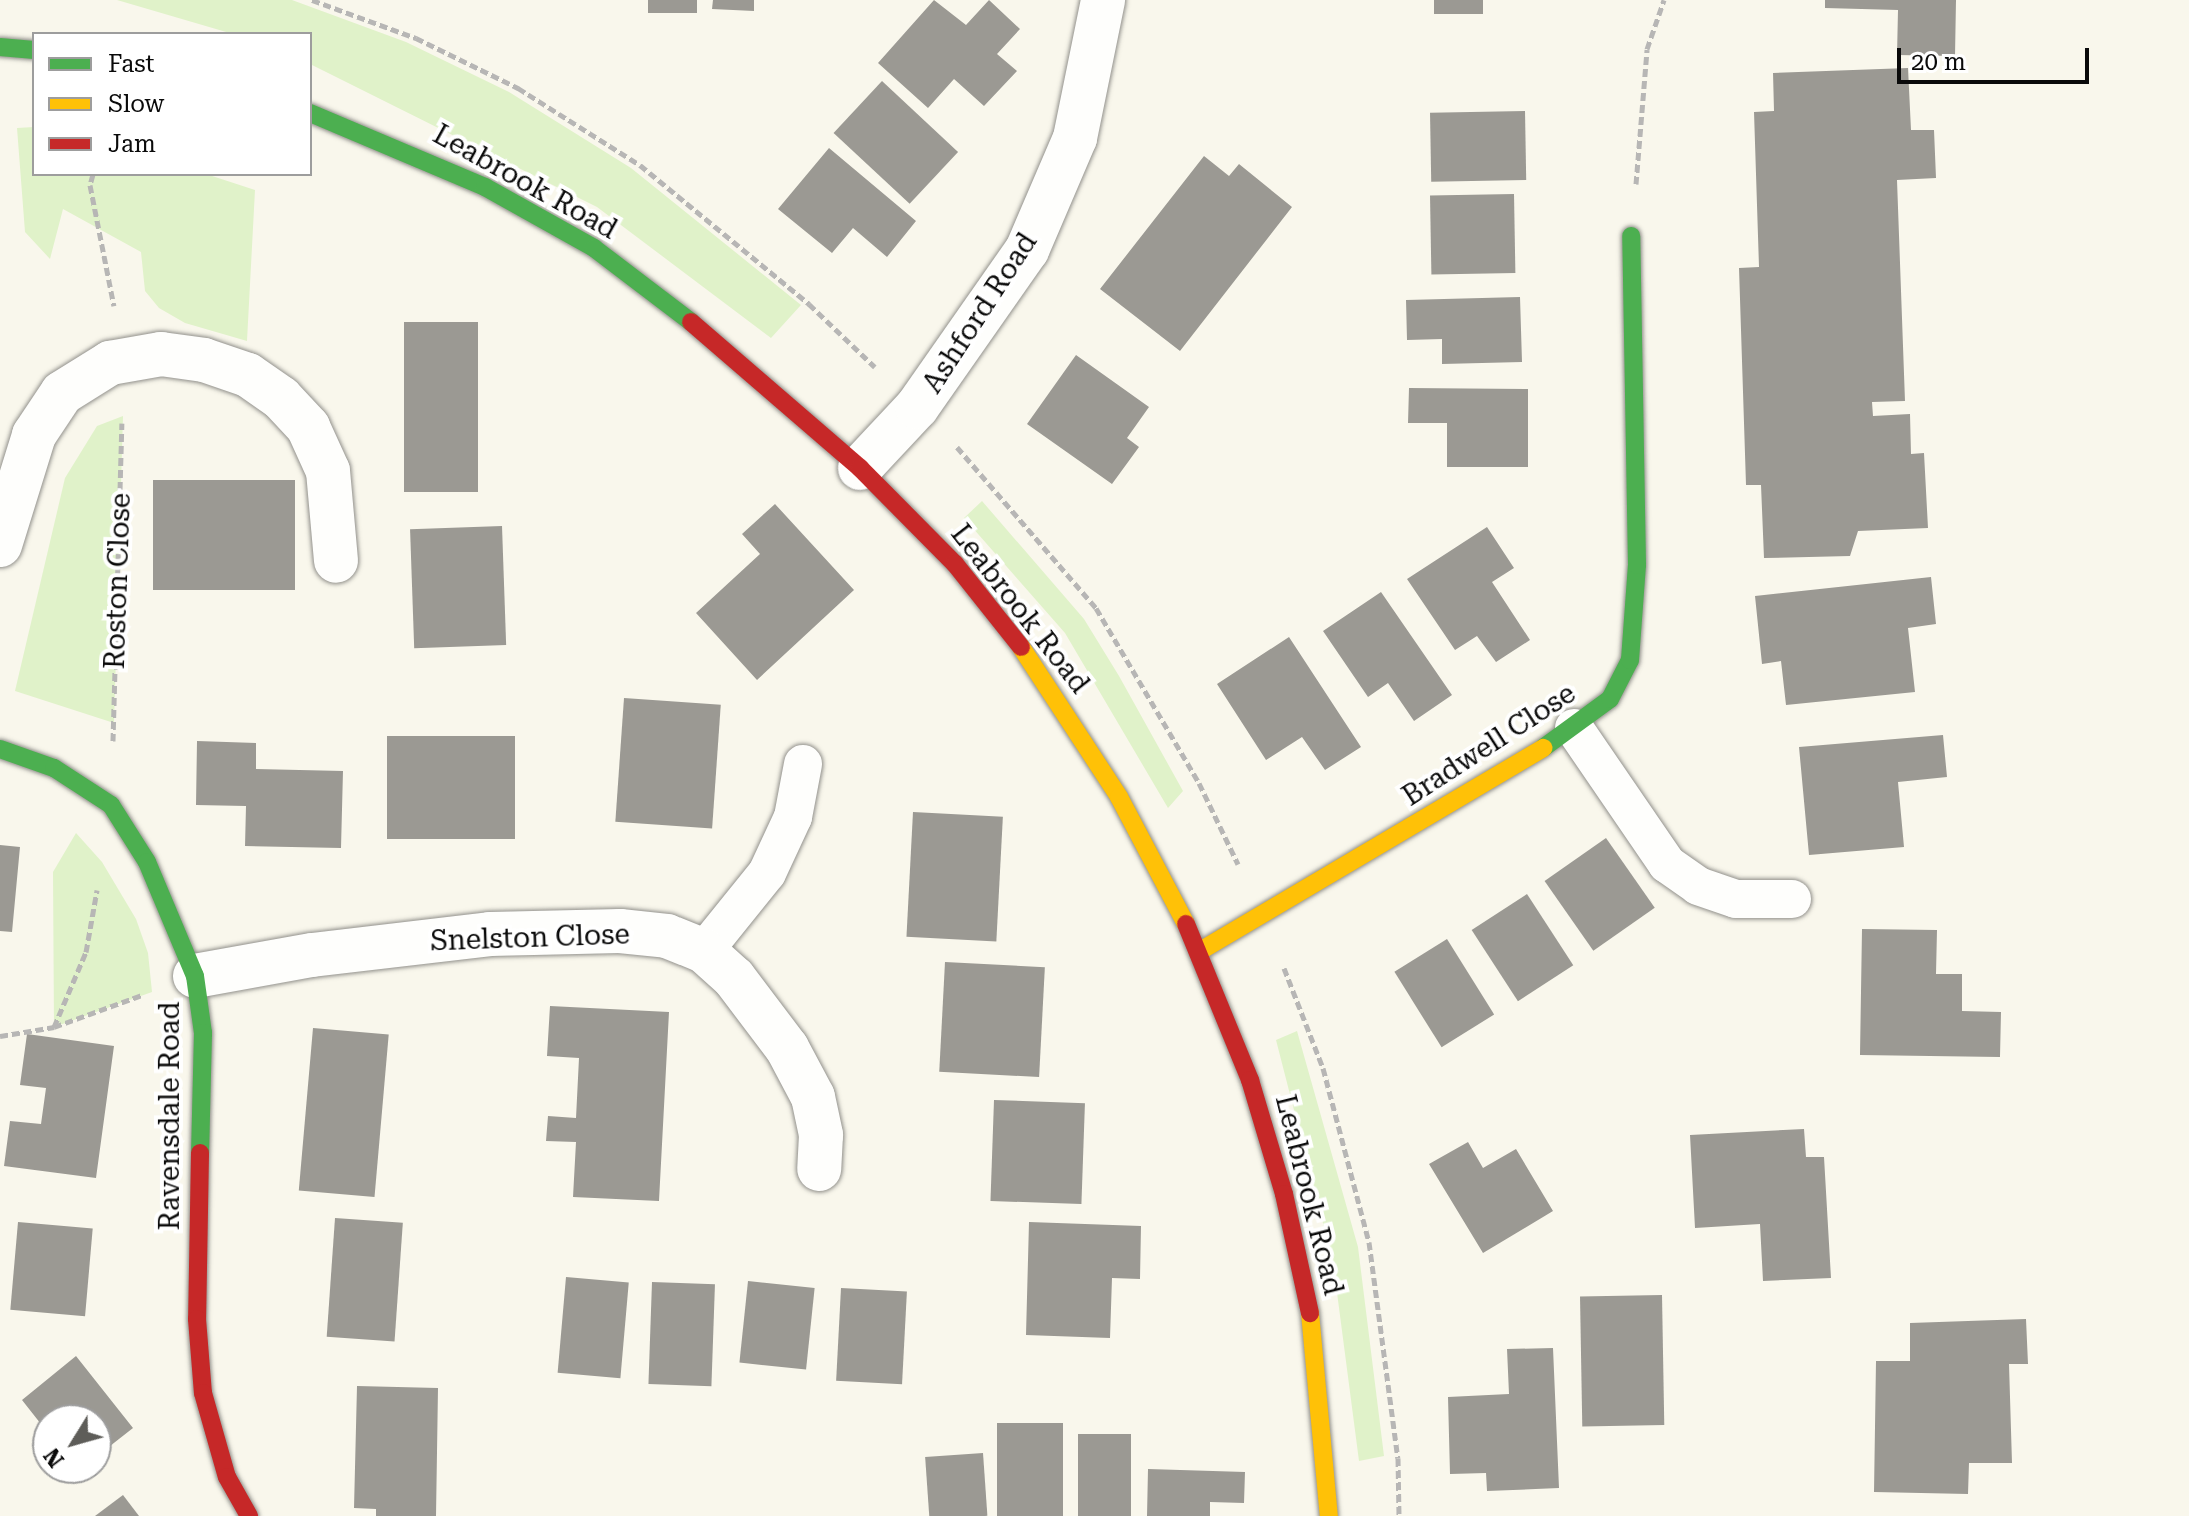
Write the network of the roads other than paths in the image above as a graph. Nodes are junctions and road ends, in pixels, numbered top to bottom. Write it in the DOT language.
graph roads {
  1 [pos="1103,0"];
  2 [pos="0,47"];
  3 [pos="32,50"];
  4 [pos="312,114"];
  5 [pos="1631,236"];
  6 [pos="860,468"];
  7 [pos="0,545"];
  8 [pos="336,561"];
  9 [pos="1574,728"];
  10 [pos="0,749"];
  11 [pos="803,764"];
  12 [pos="1792,899"];
  13 [pos="704,951"];
  14 [pos="1200,951"];
  15 [pos="195,976"];
  16 [pos="819,1169"];
  17 [pos="249,1516"];
  18 [pos="1329,1516"];
  1 -- 6 [label="street, Ashford Road"];
  2 -- 3 [label="street"];
  4 -- 6 [label="street, Leabrook Road"];
  5 -- 9 [label="street, Bradwell Close"];
  6 -- 14 [label="street, Leabrook Road"];
  7 -- 8 [label="street"];
  9 -- 12 [label="lane"];
  9 -- 14 [label="street, Bradwell Close"];
  10 -- 15 [label="street, Ravensdale Road"];
  11 -- 13 [label="lane"];
  13 -- 15 [label="street, Snelston Close"];
  13 -- 16 [label="street, Snelston Close"];
  14 -- 18 [label="street, Leabrook Road"];
  15 -- 17 [label="street, Ravensdale Road"];
}
